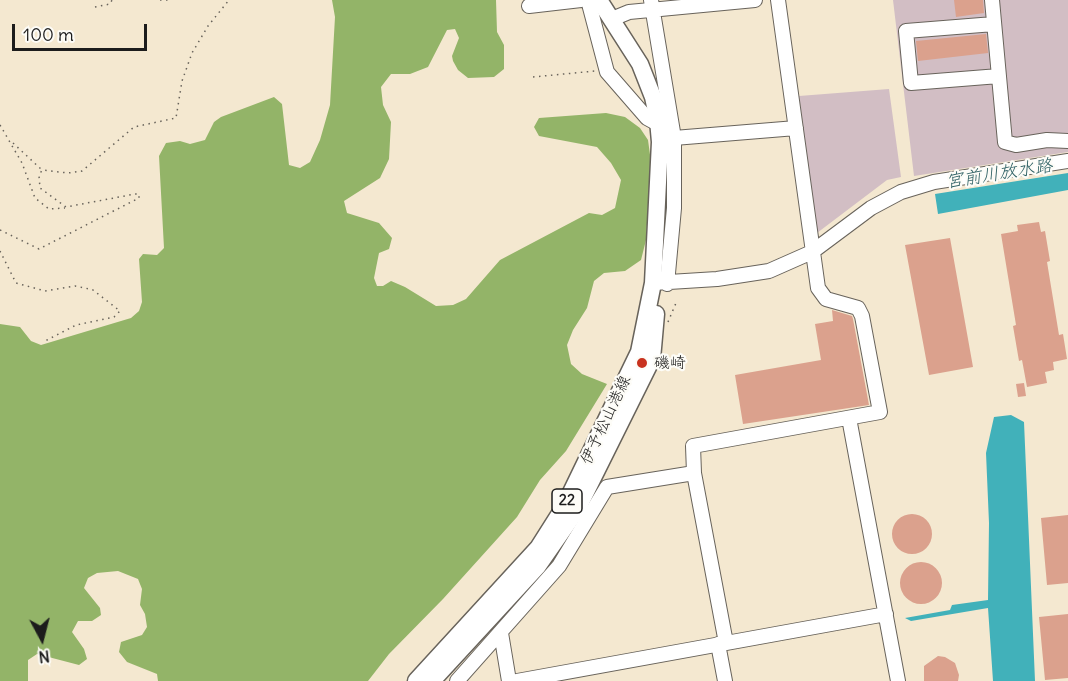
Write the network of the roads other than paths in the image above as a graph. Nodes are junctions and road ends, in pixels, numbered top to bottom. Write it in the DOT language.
graph roads {
  1 [pos="581,0"];
  2 [pos="588,0"];
  3 [pos="599,0"];
  4 [pos="747,0"];
  5 [pos="778,0"];
  6 [pos="992,0"];
  7 [pos="652,5"];
  8 [pos="529,6"];
  9 [pos="612,19"];
  10 [pos="994,24"];
  11 [pos="999,76"];
  12 [pos="658,124"];
  13 [pos="796,128"];
  14 [pos="674,138"];
  15 [pos="1068,141"];
  16 [pos="1068,161"];
  17 [pos="812,252"];
  18 [pos="660,284"];
  19 [pos="849,418"];
  20 [pos="694,473"];
  21 [pos="886,614"];
  22 [pos="501,633"];
  23 [pos="722,644"];
  24 [pos="416,681"];
  25 [pos="432,681"];
  26 [pos="457,681"];
  27 [pos="509,681"];
  28 [pos="516,681"];
  29 [pos="725,681"];
  30 [pos="898,681"];
  1 -- 8 [label="street"];
  2 -- 12 [label="street"];
  3 -- 9 [label="main road, 伊予松山港線 / 22"];
  4 -- 7 [label="street"];
  5 -- 13 [label="street"];
  6 -- 10 [label="street"];
  7 -- 9 [label="street"];
  7 -- 14 [label="street"];
  9 -- 12 [label="main road, 伊予松山港線 / 22"];
  10 -- 11 [label="street"];
  10 -- 11 [label="street"];
  11 -- 15 [label="street"];
  12 -- 18 [label="main road, 伊予松山港線 / 22"];
  13 -- 14 [label="street"];
  13 -- 17 [label="street"];
  14 -- 18 [label="street"];
  16 -- 17 [label="street"];
  17 -- 18 [label="street"];
  17 -- 19 [label="street"];
  18 -- 24 [label="main road, 伊予松山港線 / 22"];
  18 -- 25 [label="main road, 伊予松山港線 / 22"];
  19 -- 20 [label="street"];
  19 -- 21 [label="street"];
  20 -- 22 [label="street"];
  20 -- 23 [label="street"];
  21 -- 23 [label="street"];
  21 -- 30 [label="street"];
  22 -- 26 [label="street"];
  22 -- 27 [label="street"];
  23 -- 28 [label="street"];
  23 -- 29 [label="street"];
}
